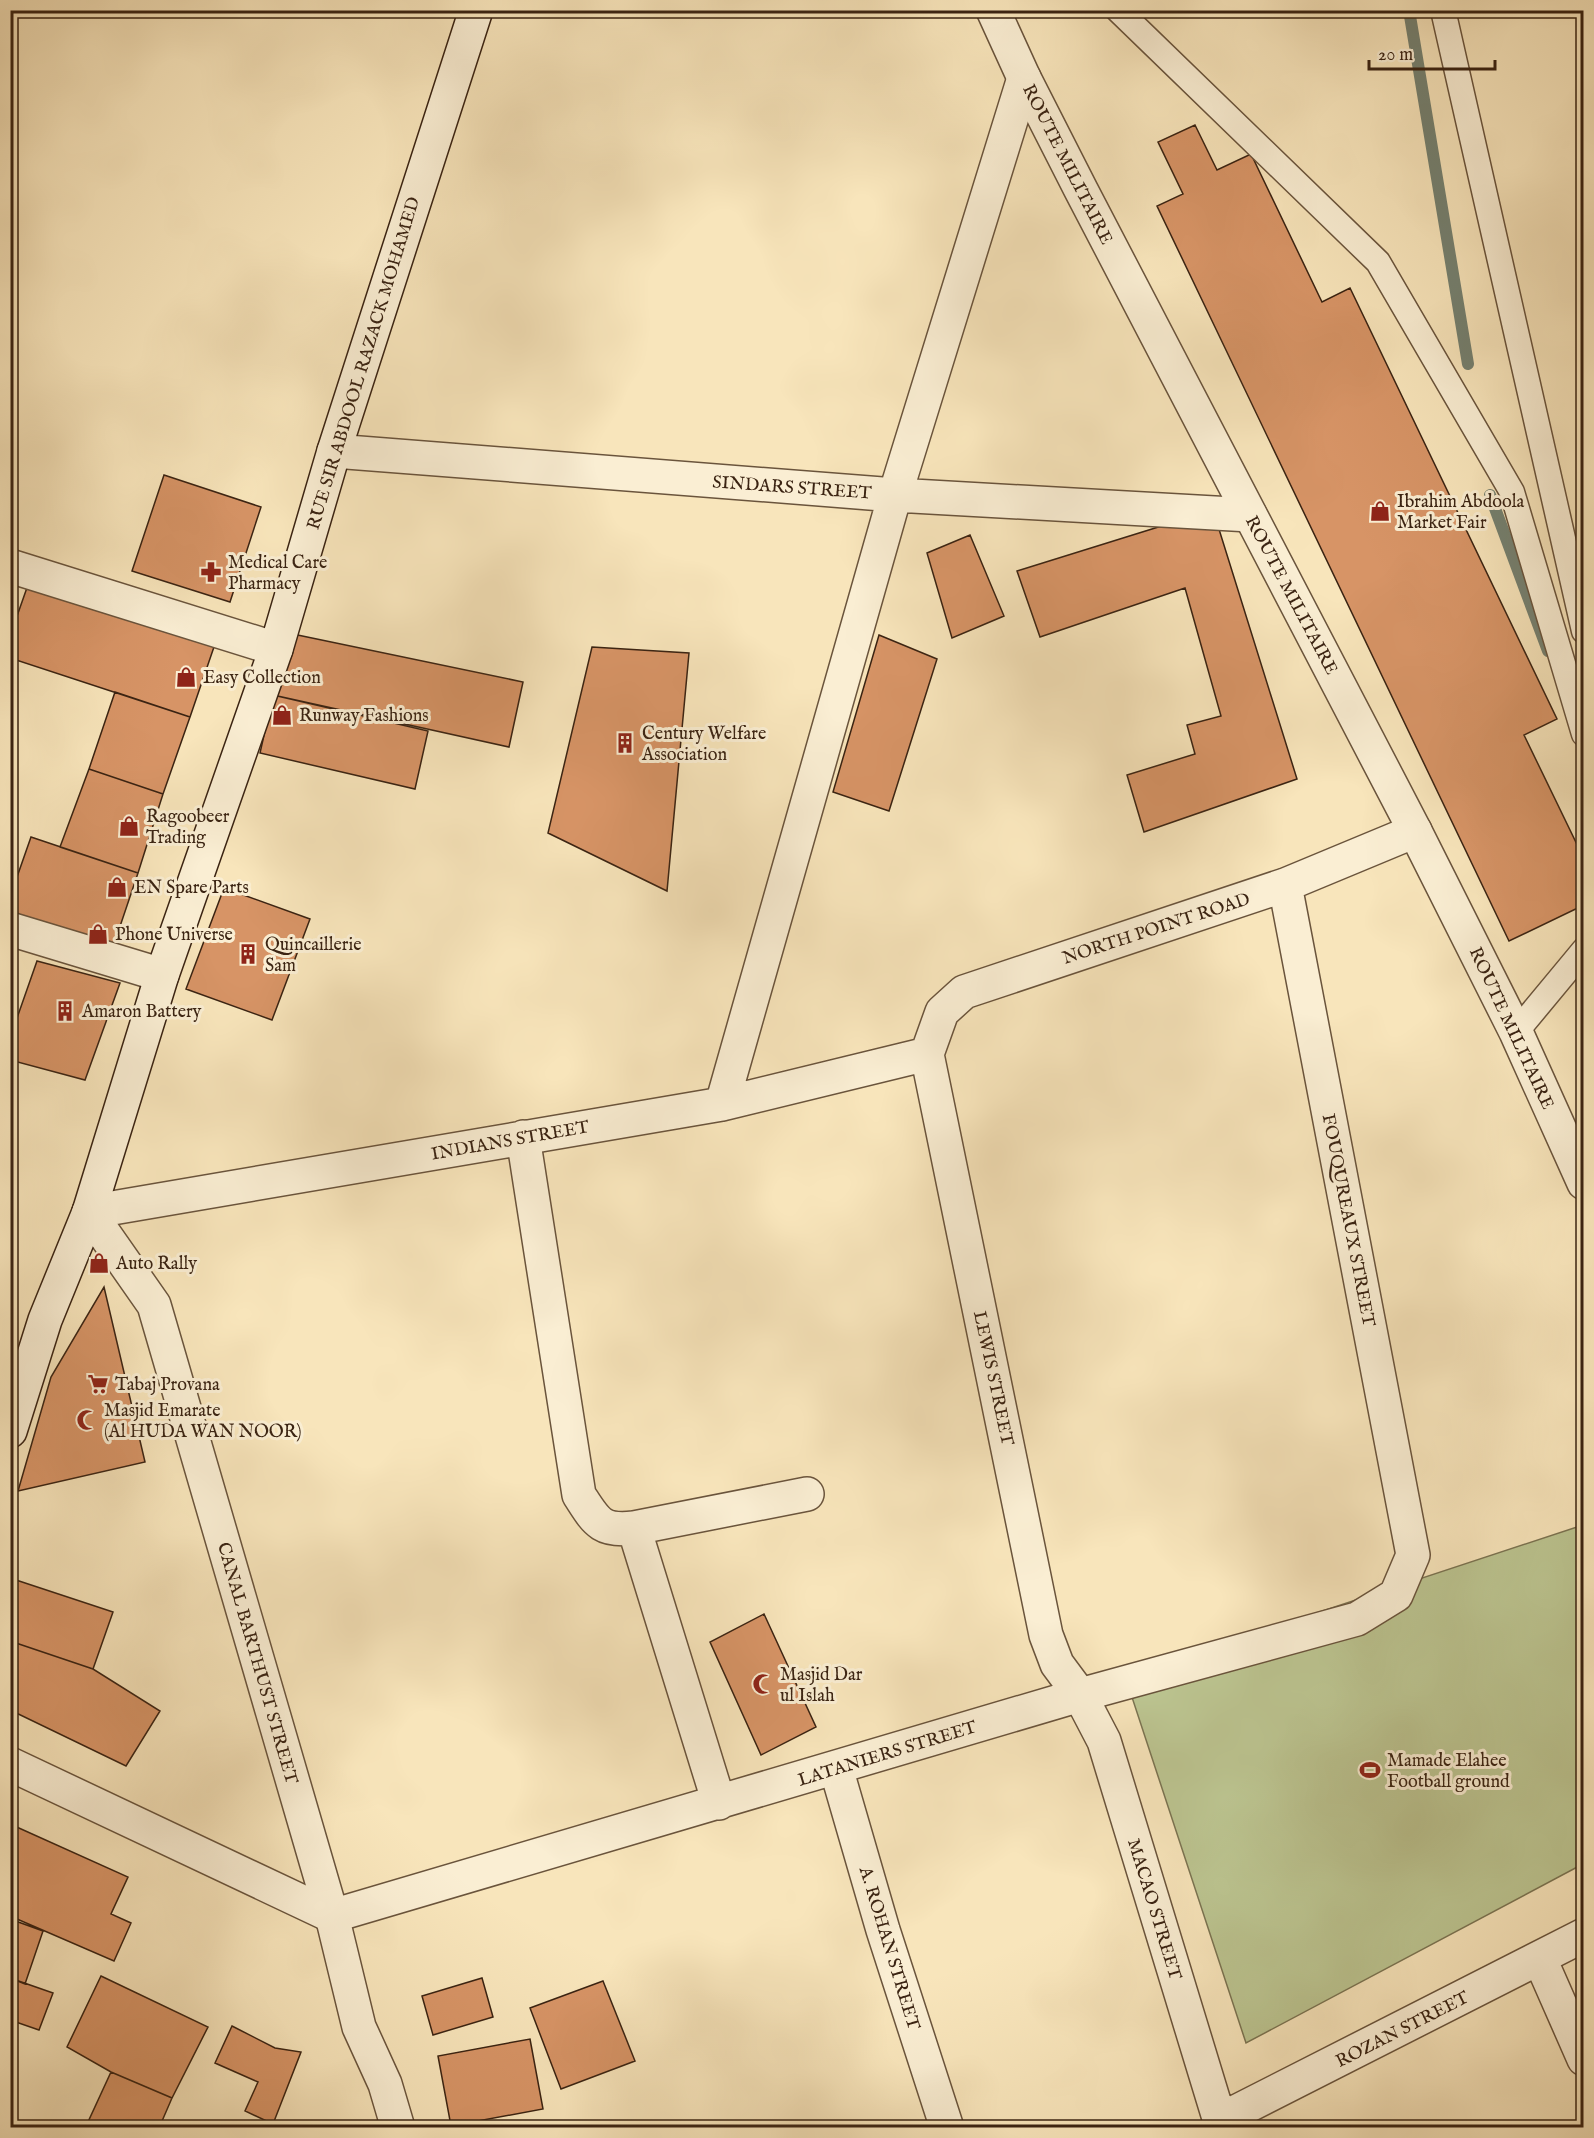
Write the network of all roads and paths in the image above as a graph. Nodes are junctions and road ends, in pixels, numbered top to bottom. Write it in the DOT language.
graph roads {
  1 [pos="476,10"];
  2 [pos="993,10"];
  3 [pos="1118,10"];
  4 [pos="1443,10"];
  5 [pos="1024,78"];
  6 [pos="334,451"];
  7 [pos="895,495"];
  8 [pos="1250,515"];
  9 [pos="10,566"];
  10 [pos="1584,631"];
  11 [pos="276,649"];
  12 [pos="1584,734"];
  13 [pos="1416,831"];
  14 [pos="1285,885"];
  15 [pos="10,928"];
  16 [pos="1584,950"];
  17 [pos="162,975"];
  18 [pos="1516,1032"];
  19 [pos="927,1054"];
  20 [pos="722,1104"];
  21 [pos="523,1137"];
  22 [pos="1584,1183"];
  23 [pos="89,1212"];
  24 [pos="17,1387"];
  25 [pos="10,1431"];
  26 [pos="807,1494"];
  27 [pos="634,1527"];
  28 [pos="1413,1555"];
  29 [pos="1080,1695"];
  30 [pos="10,1764"];
  31 [pos="836,1768"];
  32 [pos="719,1803"];
  33 [pos="332,1916"];
  34 [pos="1584,1935"];
  35 [pos="1540,1959"];
  36 [pos="1584,2060"];
  37 [pos="1221,2124"];
  38 [pos="398,2127"];
  39 [pos="947,2127"];
  1 -- 6 [label="street, RUE SIR ABDOOL RAZACK MOHAMED"];
  2 -- 5 [label="street, ROUTE MILITAIRE"];
  3 -- 12 [label="lane"];
  4 -- 10 [label="lane"];
  5 -- 7 [label="street"];
  5 -- 8 [label="street, ROUTE MILITAIRE"];
  6 -- 7 [label="street, SINDARS STREET"];
  6 -- 11 [label="street, RUE SIR ABDOOL RAZACK MOHAMED"];
  7 -- 8 [label="street, SINDARS STREET"];
  7 -- 20 [label="street"];
  8 -- 13 [label="street, ROUTE MILITAIRE"];
  9 -- 11 [label="street"];
  11 -- 17 [label="street, RUE SIR ABDOOL RAZACK MOHAMED"];
  13 -- 14 [label="street, NORTH POINT ROAD"];
  13 -- 18 [label="street, ROUTE MILITAIRE"];
  14 -- 19 [label="street, NORTH POINT ROAD"];
  14 -- 28 [label="street, FOUQUREAUX STREET"];
  15 -- 17 [label="street"];
  16 -- 18 [label="lane"];
  17 -- 23 [label="street, RUE SIR ABDOOL RAZACK MOHAMED"];
  18 -- 22 [label="street, ROUTE MILITAIRE"];
  19 -- 20 [label="street, INDIANS STREET"];
  19 -- 29 [label="street, LEWIS STREET"];
  20 -- 21 [label="street, INDIANS STREET"];
  21 -- 23 [label="street, INDIANS STREET"];
  21 -- 27 [label="street"];
  23 -- 24 [label="street, RUE SIR ABDOOL RAZACK MOHAMED"];
  23 -- 33 [label="street, CANAL BARTHUST STREET"];
  24 -- 25 [label="street, RUE SIR ABDOOL RAZACK MOHAMED"];
  26 -- 27 [label="street"];
  27 -- 32 [label="street"];
  28 -- 29 [label="street, LATANIERS STREET"];
  29 -- 31 [label="street, LATANIERS STREET"];
  29 -- 37 [label="street, MACAO STREET"];
  30 -- 33 [label="street"];
  31 -- 32 [label="street, LATANIERS STREET"];
  31 -- 39 [label="street, A. ROHAN STREET"];
  32 -- 33 [label="street, LATANIERS STREET"];
  33 -- 38 [label="street, CANAL BARTHUST STREET"];
  34 -- 35 [label="street, ROZAN STREET"];
  35 -- 36 [label="street"];
  35 -- 37 [label="street, ROZAN STREET"];
}
